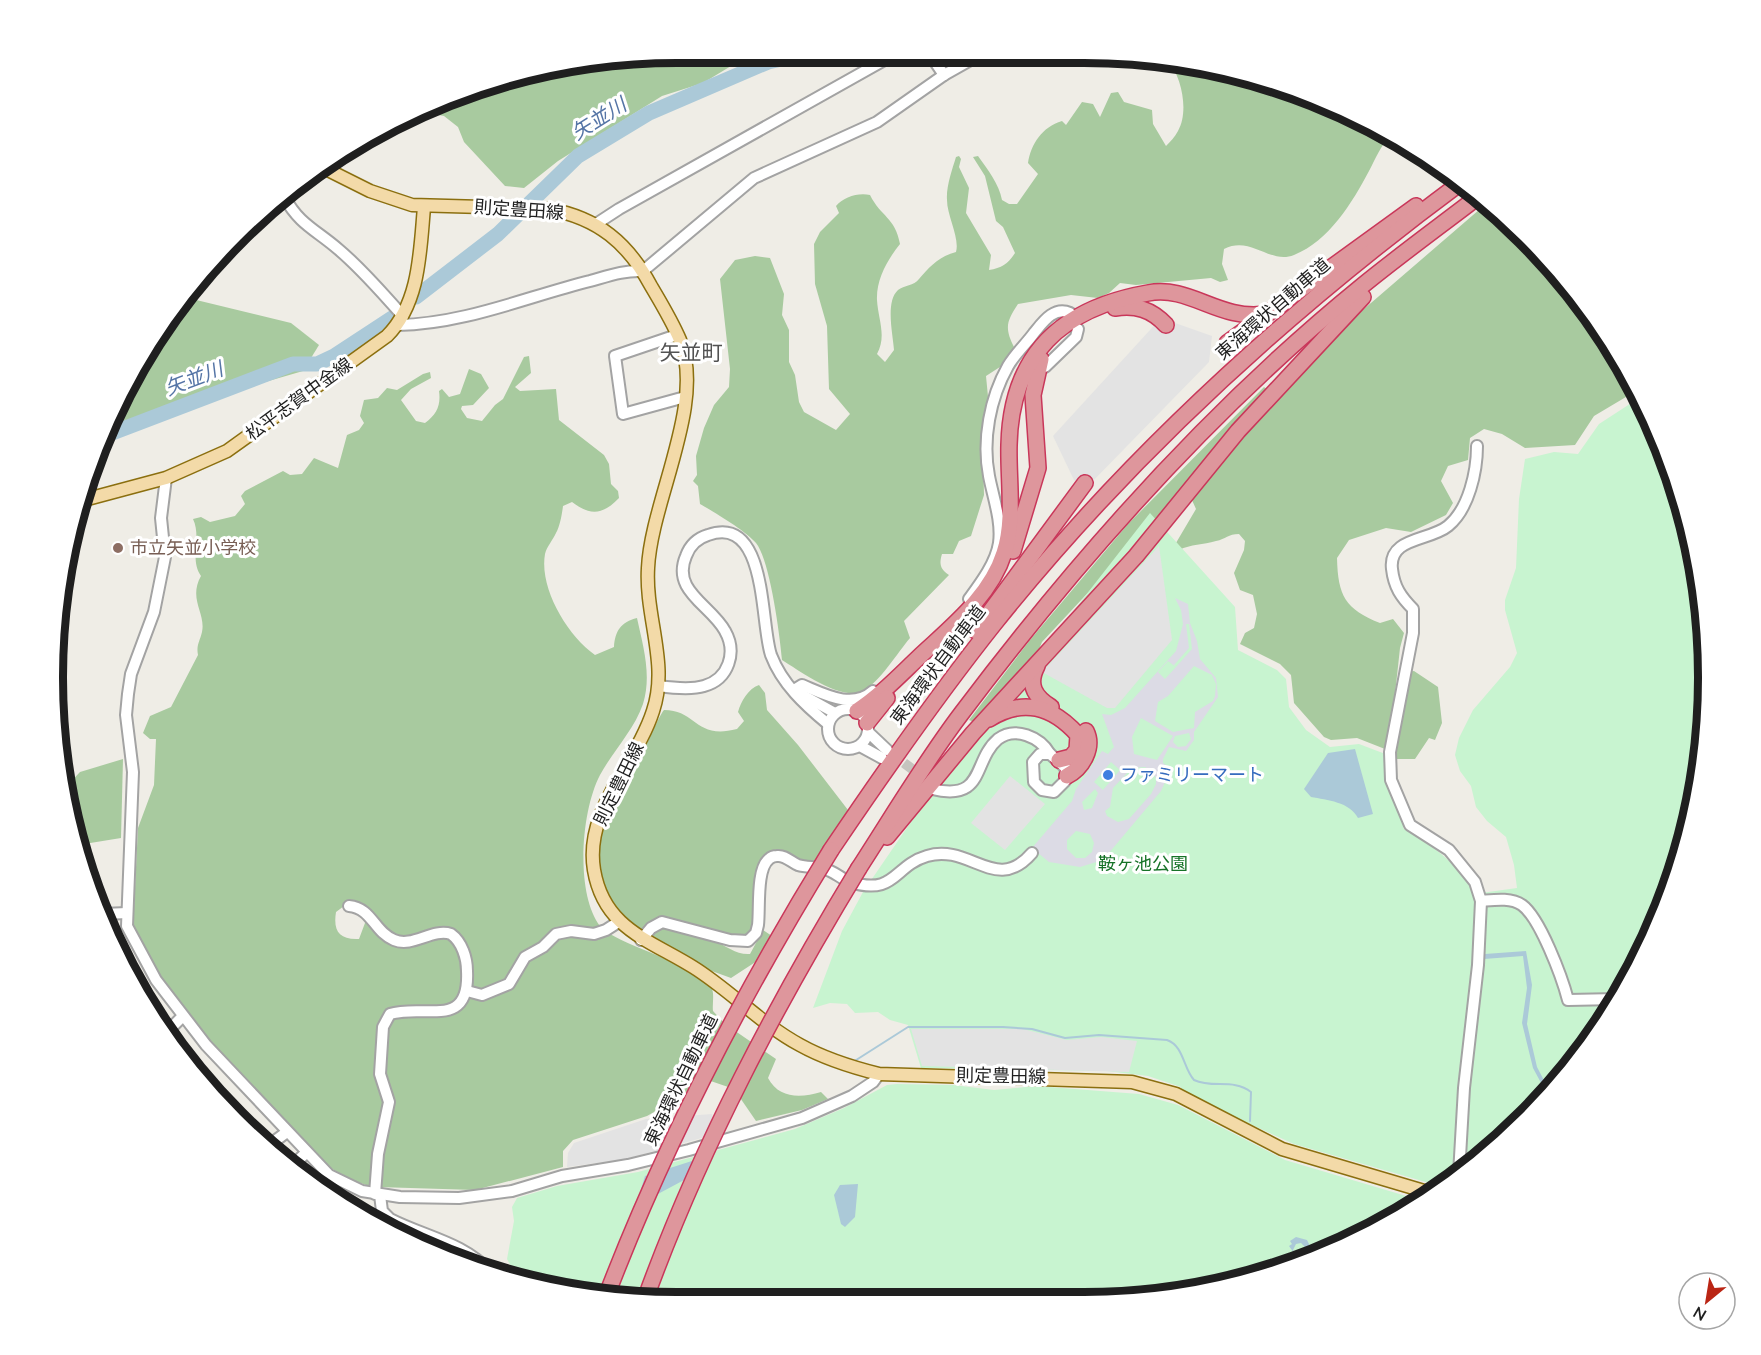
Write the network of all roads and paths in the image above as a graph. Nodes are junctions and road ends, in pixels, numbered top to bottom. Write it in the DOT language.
graph roads {
  1 [pos="879,63"];
  2 [pos="936,63"];
  3 [pos="965,63"];
  4 [pos="944,75"];
  5 [pos="330,171"];
  6 [pos="1450,184"];
  7 [pos="1455,188"];
  8 [pos="1472,201"];
  9 [pos="287,203"];
  10 [pos="424,207"];
  11 [pos="596,224"];
  12 [pos="1443,224"];
  13 [pos="643,271"];
  14 [pos="1070,313"];
  15 [pos="1266,314"];
  16 [pos="400,321"];
  17 [pos="1166,325"];
  18 [pos="1078,329"];
  19 [pos="677,335"];
  20 [pos="1227,343"];
  21 [pos="1045,368"];
  22 [pos="685,397"];
  23 [pos="1476,446"];
  24 [pos="166,478"];
  25 [pos="1085,483"];
  26 [pos="90,498"];
  27 [pos="1042,658"];
  28 [pos="1048,681"];
  29 [pos="659,686"];
  30 [pos="1033,689"];
  31 [pos="794,690"];
  32 [pos="835,713"];
  33 [pos="864,722"];
  34 [pos="828,724"];
  35 [pos="913,729"];
  36 [pos="973,733"];
  37 [pos="1015,734"];
  38 [pos="860,746"];
  39 [pos="1054,757"];
  40 [pos="1035,758"];
  41 [pos="1067,776"];
  42 [pos="933,788"];
  43 [pos="1032,853"];
  44 [pos="859,868"];
  45 [pos="1480,901"];
  46 [pos="349,906"];
  47 [pos="127,913"];
  48 [pos="110,914"];
  49 [pos="620,921"];
  50 [pos="641,940"];
  51 [pos="467,991"];
  52 [pos="1607,999"];
  53 [pos="183,1016"];
  54 [pos="172,1027"];
  55 [pos="879,1074"];
  56 [pos="287,1132"];
  57 [pos="274,1142"];
  58 [pos="306,1154"];
  59 [pos="298,1161"];
  60 [pos="1460,1164"];
  61 [pos="1421,1190"];
  62 [pos="378,1194"];
  63 [pos="382,1211"];
  64 [pos="377,1214"];
  65 [pos="473,1256"];
  66 [pos="610,1288"];
  67 [pos="648,1291"];
  1 -- 11 [label="street"];
  2 -- 4 [label="street"];
  3 -- 4 [label="street"];
  4 -- 13 [label="street"];
  5 -- 10 [label="main road, 則定豊田線"];
  6 -- 15 [label="highway"];
  7 -- 35 [label="highway, 東海環状自動車道"];
  8 -- 12 [label="highway"];
  9 -- 16 [label="street"];
  10 -- 11 [label="main road, 則定豊田線"];
  10 -- 16 [label="main road"];
  11 -- 13 [label="main road, 則定豊田線"];
  12 -- 27 [label="highway"];
  12 -- 44 [label="highway"];
  13 -- 16 [label="street"];
  13 -- 19 [label="main road, 則定豊田線"];
  14 -- 31 [label="street"];
  15 -- 20 [label="highway"];
  15 -- 33 [label="highway"];
  16 -- 24 [label="main road, 松平志賀中金線"];
  17 -- 33 [label="highway"];
  18 -- 21 [label="street"];
  19 -- 22 [label="main road, 則定豊田線"];
  19 -- 22 [label="street"];
  22 -- 29 [label="main road, 則定豊田線"];
  23 -- 45 [label="street"];
  24 -- 26 [label="main road, 松平志賀中金線"];
  24 -- 47 [label="street"];
  25 -- 35 [label="highway"];
  27 -- 30 [label="highway"];
  27 -- 36 [label="highway"];
  28 -- 30 [label="highway"];
  29 -- 31 [label="street"];
  29 -- 49 [label="main road, 則定豊田線"];
  30 -- 41 [label="highway"];
  31 -- 32 [label="street"];
  31 -- 34 [label="street"];
  32 -- 33 [label="street"];
  32 -- 34 [label="street"];
  33 -- 38 [label="street"];
  33 -- 38 [label="street"];
  34 -- 38 [label="street"];
  35 -- 66 [label="highway, 東海環状自動車道, bridge"];
  36 -- 39 [label="highway"];
  36 -- 44 [label="highway"];
  37 -- 39 [label="street"];
  37 -- 40 [label="street"];
  37 -- 42 [label="street"];
  39 -- 40 [label="street"];
  39 -- 41 [label="street"];
  40 -- 41 [label="street"];
  43 -- 50 [label="street"];
  44 -- 67 [label="highway, bridge"];
  45 -- 52 [label="street"];
  45 -- 60 [label="street"];
  46 -- 51 [label="street"];
  47 -- 48 [label="street"];
  47 -- 53 [label="street"];
  49 -- 50 [label="main road, 則定豊田線"];
  49 -- 51 [label="street"];
  50 -- 55 [label="main road, 則定豊田線"];
  51 -- 62 [label="street"];
  53 -- 54 [label="street"];
  53 -- 56 [label="street"];
  55 -- 61 [label="main road, 則定豊田線"];
  55 -- 62 [label="street"];
  56 -- 57 [label="street"];
  56 -- 58 [label="street"];
  58 -- 59 [label="street"];
  58 -- 62 [label="street"];
  62 -- 63 [label="street"];
  63 -- 64 [label="street"];
  63 -- 65 [label="street"];
}
